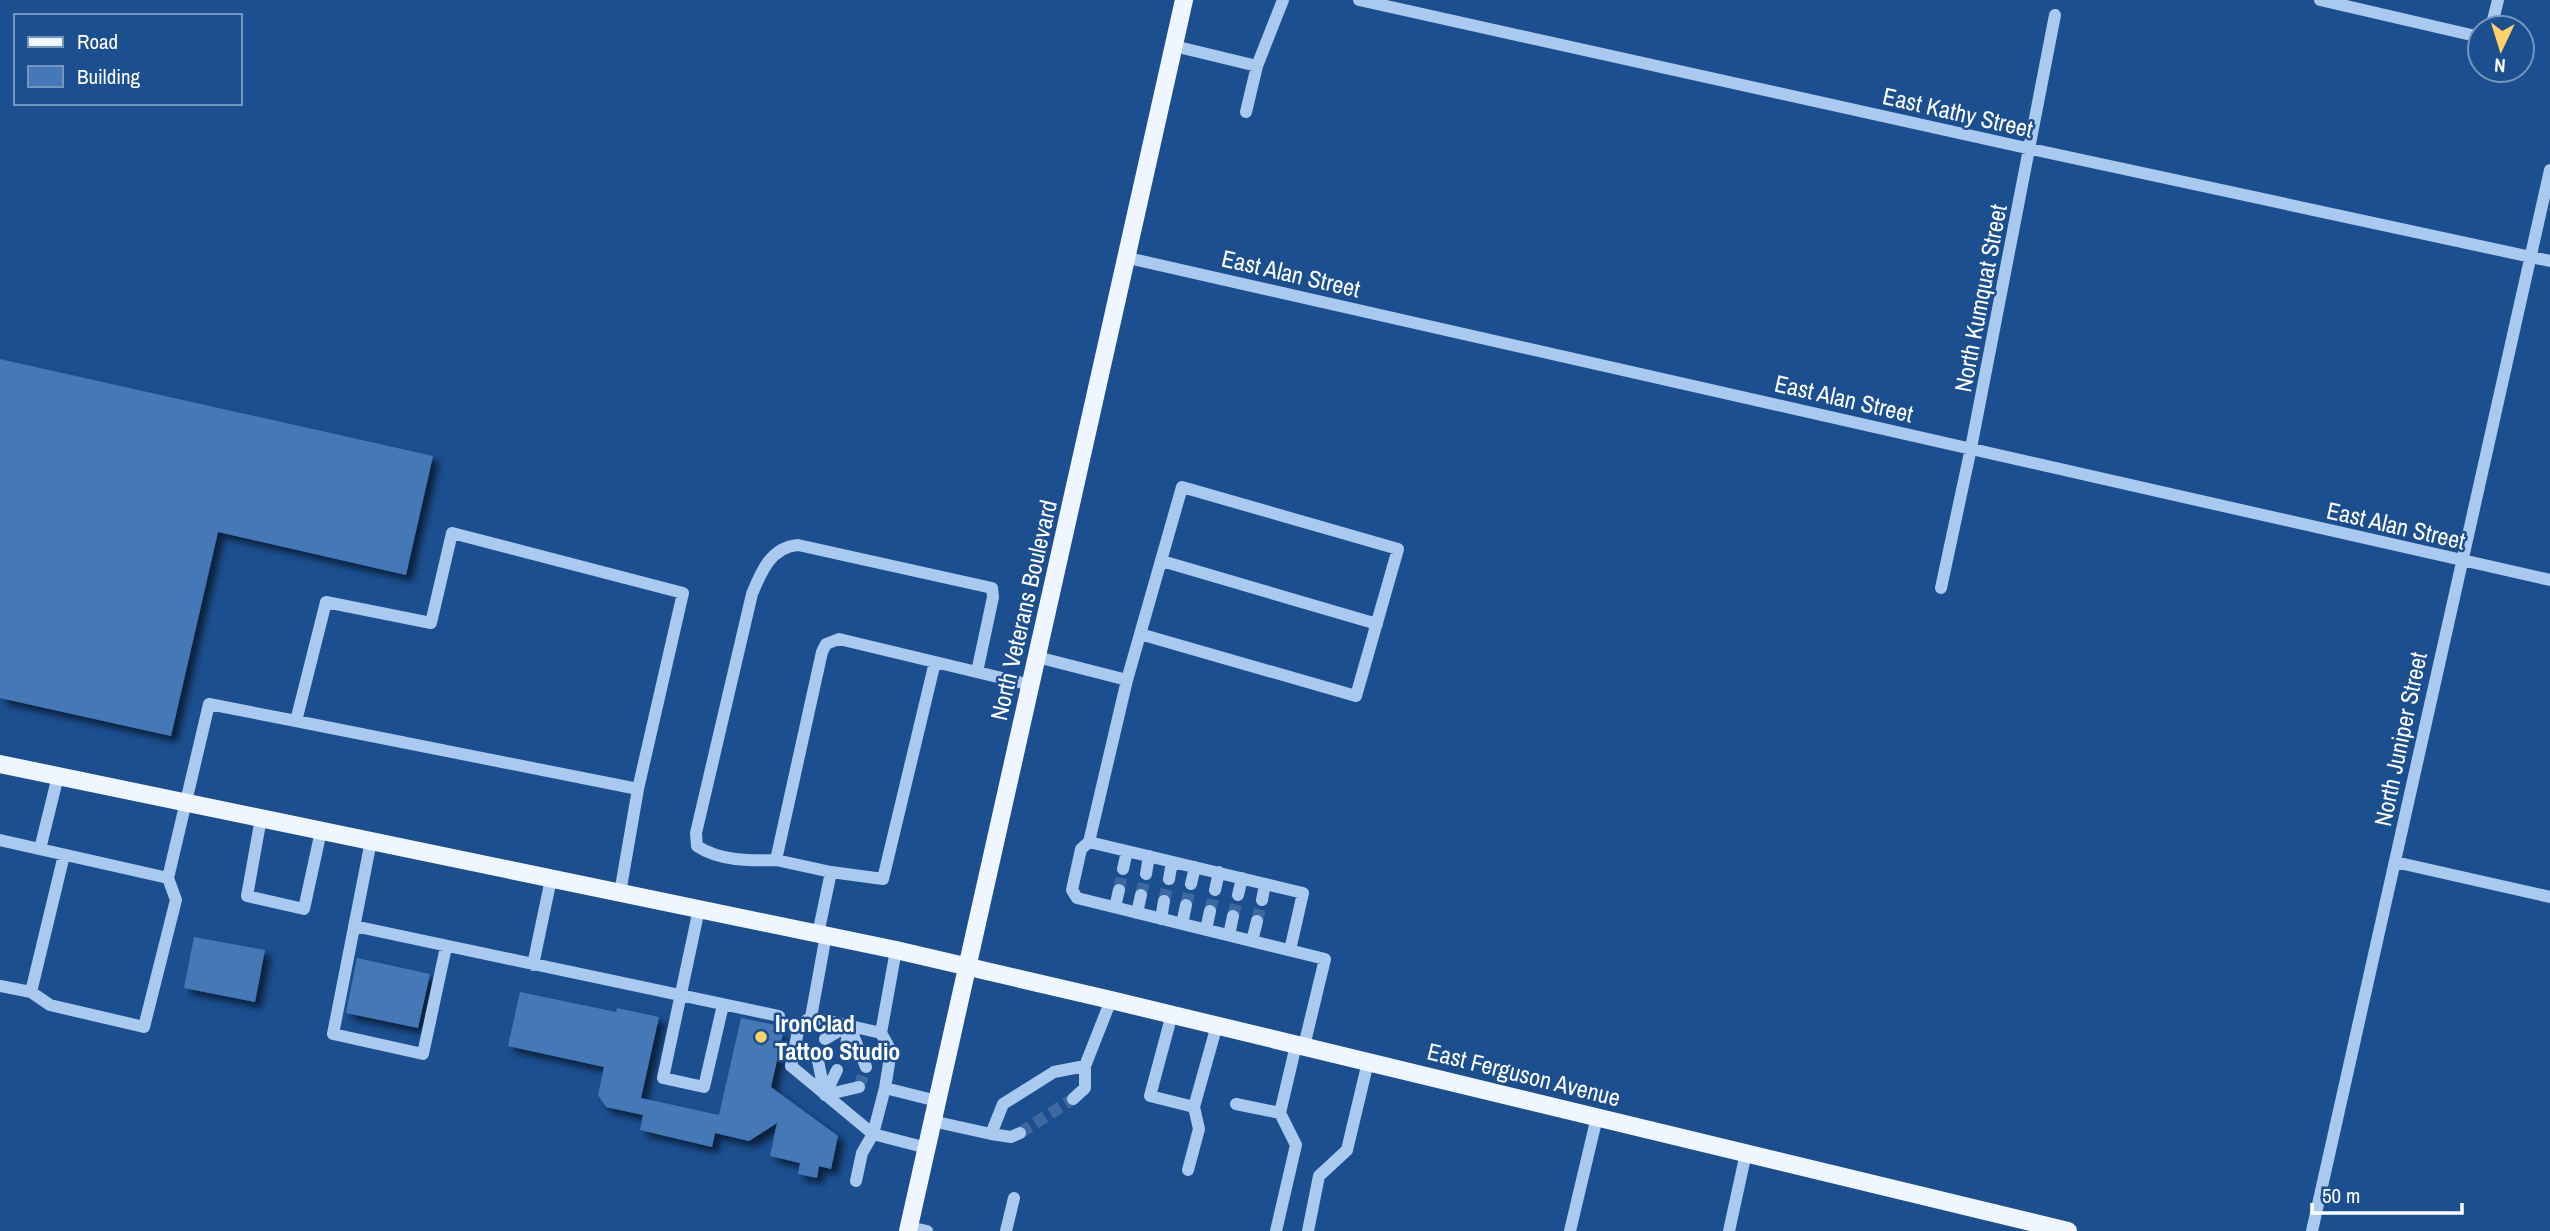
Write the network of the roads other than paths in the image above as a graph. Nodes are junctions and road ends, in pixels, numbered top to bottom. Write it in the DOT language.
graph roads {
  1 [pos="1184,0"];
  2 [pos="1283,0"];
  3 [pos="1359,0"];
  4 [pos="2320,0"];
  5 [pos="2055,15"];
  6 [pos="2466,34"];
  7 [pos="1174,46"];
  8 [pos="1257,66"];
  9 [pos="1246,112"];
  10 [pos="2031,149"];
  11 [pos="2550,170"];
  12 [pos="2531,257"];
  13 [pos="1128,258"];
  14 [pos="2550,261"];
  15 [pos="1971,448"];
  16 [pos="1162,561"];
  17 [pos="2461,561"];
  18 [pos="2550,580"];
  19 [pos="1941,588"];
  20 [pos="1377,624"];
  21 [pos="1140,634"];
  22 [pos="1037,657"];
  23 [pos="935,662"];
  24 [pos="977,672"];
  25 [pos="1127,680"];
  26 [pos="1031,685"];
  27 [pos="296,721"];
  28 [pos="0,764"];
  29 [pos="58,776"];
  30 [pos="638,789"];
  31 [pos="185,803"];
  32 [pos="261,818"];
  33 [pos="321,831"];
  34 [pos="0,840"];
  35 [pos="371,841"];
  36 [pos="1089,842"];
  37 [pos="40,849"];
  38 [pos="1127,851"];
  39 [pos="64,855"];
  40 [pos="1149,856"];
  41 [pos="776,860"];
  42 [pos="1172,862"];
  43 [pos="2395,862"];
  44 [pos="1195,867"];
  45 [pos="1123,869"];
  46 [pos="831,872"];
  47 [pos="1219,872"];
  48 [pos="1146,874"];
  49 [pos="168,878"];
  50 [pos="1242,878"];
  51 [pos="551,879"];
  52 [pos="1169,879"];
  53 [pos="1191,884"];
  54 [pos="1265,884"];
  55 [pos="1118,890"];
  56 [pos="1215,890"];
  57 [pos="620,893"];
  58 [pos="1141,895"];
  59 [pos="1238,895"];
  60 [pos="2550,897"];
  61 [pos="1262,900"];
  62 [pos="1164,901"];
  63 [pos="1186,905"];
  64 [pos="1115,907"];
  65 [pos="699,909"];
  66 [pos="1210,911"];
  67 [pos="1137,913"];
  68 [pos="1233,916"];
  69 [pos="1161,919"];
  70 [pos="1257,921"];
  71 [pos="1182,924"];
  72 [pos="354,926"];
  73 [pos="1206,930"];
  74 [pos="822,935"];
  75 [pos="1228,935"];
  76 [pos="1252,941"];
  77 [pos="446,947"];
  78 [pos="896,950"];
  79 [pos="1290,950"];
  80 [pos="533,965"];
  81 [pos="967,967"];
  82 [pos="0,986"];
  83 [pos="31,992"];
  84 [pos="682,996"];
  85 [pos="1111,1000"];
  86 [pos="723,1004"];
  87 [pos="1172,1014"];
  88 [pos="779,1016"];
  89 [pos="811,1017"];
  90 [pos="849,1025"];
  91 [pos="1217,1026"];
  92 [pos="881,1032"];
  93 [pos="825,1039"];
  94 [pos="1300,1046"];
  95 [pos="845,1052"];
  96 [pos="817,1056"];
  97 [pos="1368,1062"];
  98 [pos="1084,1066"];
  99 [pos="866,1067"];
  100 [pos="837,1070"];
  101 [pos="859,1087"];
  102 [pos="885,1088"];
  103 [pos="825,1094"];
  104 [pos="1073,1098"];
  105 [pos="937,1101"];
  106 [pos="1236,1104"];
  107 [pos="1194,1107"];
  108 [pos="1280,1113"];
  109 [pos="1597,1117"];
  110 [pos="932,1121"];
  111 [pos="873,1133"];
  112 [pos="1020,1133"];
  113 [pos="991,1134"];
  114 [pos="927,1148"];
  115 [pos="1746,1153"];
  116 [pos="1188,1170"];
  117 [pos="856,1181"];
  118 [pos="1014,1198"];
  119 [pos="908,1229"];
  120 [pos="927,1231"];
  121 [pos="1006,1231"];
  122 [pos="1276,1231"];
  123 [pos="1308,1231"];
  124 [pos="1570,1231"];
  125 [pos="1730,1231"];
  126 [pos="2068,1231"];
  127 [pos="2312,1231"];
  1 -- 7 [label="main road, North Veterans Boulevard"];
  2 -- 8 [label="street"];
  3 -- 10 [label="street, East Kathy Street"];
  4 -- 6 [label="street"];
  5 -- 10 [label="street, North Kumquat Street"];
  7 -- 8 [label="street"];
  7 -- 13 [label="main road, North Veterans Boulevard"];
  8 -- 9 [label="street"];
  10 -- 12 [label="street, East Kathy Street"];
  10 -- 15 [label="street, North Kumquat Street"];
  11 -- 12 [label="street, North Juniper Street"];
  12 -- 14 [label="street, East Kathy Street"];
  12 -- 17 [label="street, North Juniper Street"];
  13 -- 15 [label="street, East Alan Street"];
  13 -- 22 [label="main road, North Veterans Boulevard"];
  15 -- 17 [label="street, East Alan Street"];
  15 -- 19 [label="street, North Kumquat Street"];
  16 -- 20 [label="street"];
  16 -- 20 [label="street"];
  16 -- 21 [label="street"];
  17 -- 18 [label="street, East Alan Street"];
  17 -- 43 [label="street, North Juniper Street"];
  20 -- 21 [label="street"];
  21 -- 25 [label="street"];
  22 -- 25 [label="street"];
  22 -- 26 [label="main road, North Veterans Boulevard"];
  23 -- 24 [label="street"];
  23 -- 41 [label="street"];
  23 -- 46 [label="street"];
  24 -- 26 [label="street"];
  24 -- 41 [label="street"];
  25 -- 36 [label="street"];
  26 -- 81 [label="main road, North Veterans Boulevard"];
  27 -- 30 [label="street"];
  27 -- 30 [label="street"];
  27 -- 31 [label="street"];
  28 -- 29 [label="main road, East Ferguson Avenue"];
  29 -- 31 [label="main road, East Ferguson Avenue"];
  29 -- 37 [label="street"];
  30 -- 57 [label="street"];
  31 -- 32 [label="main road, East Ferguson Avenue"];
  31 -- 49 [label="street"];
  32 -- 33 [label="main road, East Ferguson Avenue"];
  32 -- 33 [label="street"];
  33 -- 35 [label="main road, East Ferguson Avenue"];
  34 -- 37 [label="street"];
  35 -- 51 [label="main road, East Ferguson Avenue"];
  35 -- 72 [label="street"];
  36 -- 38 [label="street"];
  36 -- 64 [label="street"];
  37 -- 39 [label="street"];
  38 -- 40 [label="street"];
  38 -- 45 [label="street"];
  39 -- 49 [label="street"];
  39 -- 83 [label="street"];
  40 -- 42 [label="street"];
  40 -- 48 [label="street"];
  41 -- 46 [label="street"];
  42 -- 44 [label="street"];
  42 -- 52 [label="street"];
  43 -- 60 [label="street"];
  43 -- 127 [label="street, North Juniper Street"];
  44 -- 47 [label="street"];
  44 -- 53 [label="street"];
  46 -- 74 [label="street"];
  47 -- 50 [label="street"];
  47 -- 56 [label="street"];
  49 -- 83 [label="street"];
  50 -- 54 [label="street"];
  50 -- 59 [label="street"];
  51 -- 57 [label="main road, East Ferguson Avenue"];
  51 -- 80 [label="street"];
  54 -- 61 [label="street"];
  54 -- 79 [label="street"];
  55 -- 64 [label="street"];
  57 -- 65 [label="main road, East Ferguson Avenue"];
  58 -- 67 [label="street"];
  62 -- 69 [label="street"];
  63 -- 71 [label="street"];
  64 -- 67 [label="street"];
  65 -- 74 [label="main road, East Ferguson Avenue"];
  65 -- 84 [label="street"];
  66 -- 73 [label="street"];
  67 -- 69 [label="street"];
  68 -- 75 [label="street"];
  69 -- 71 [label="street"];
  70 -- 76 [label="street"];
  71 -- 73 [label="street"];
  72 -- 77 [label="street"];
  72 -- 77 [label="street"];
  73 -- 75 [label="street"];
  74 -- 78 [label="main road, East Ferguson Avenue"];
  74 -- 89 [label="street"];
  75 -- 76 [label="street"];
  76 -- 79 [label="street"];
  77 -- 80 [label="street"];
  78 -- 81 [label="main road, East Ferguson Avenue"];
  78 -- 92 [label="street"];
  79 -- 94 [label="street"];
  80 -- 84 [label="street"];
  81 -- 85 [label="main road, East Ferguson Avenue"];
  81 -- 105 [label="main road, North Veterans Boulevard"];
  82 -- 83 [label="street"];
  84 -- 86 [label="street"];
  84 -- 86 [label="street"];
  85 -- 87 [label="main road, East Ferguson Avenue"];
  85 -- 98 [label="street"];
  86 -- 88 [label="street"];
  87 -- 91 [label="main road, East Ferguson Avenue"];
  87 -- 107 [label="street"];
  89 -- 90 [label="street"];
  89 -- 103 [label="street"];
  90 -- 92 [label="street"];
  90 -- 93 [label="street"];
  90 -- 95 [label="street"];
  90 -- 99 [label="street"];
  91 -- 94 [label="main road, East Ferguson Avenue"];
  91 -- 107 [label="street"];
  92 -- 102 [label="street"];
  94 -- 97 [label="main road, East Ferguson Avenue"];
  94 -- 108 [label="street"];
  96 -- 103 [label="street"];
  97 -- 109 [label="main road, East Ferguson Avenue"];
  97 -- 123 [label="street"];
  98 -- 104 [label="street"];
  98 -- 113 [label="street"];
  100 -- 103 [label="street"];
  101 -- 103 [label="street"];
  102 -- 105 [label="street"];
  102 -- 111 [label="street"];
  103 -- 111 [label="street"];
  105 -- 110 [label="main road, North Veterans Boulevard"];
  106 -- 108 [label="street"];
  107 -- 116 [label="street"];
  108 -- 122 [label="street"];
  109 -- 115 [label="main road, East Ferguson Avenue"];
  109 -- 124 [label="street"];
  110 -- 113 [label="street"];
  110 -- 114 [label="main road, North Veterans Boulevard"];
  111 -- 114 [label="street"];
  111 -- 117 [label="street"];
  112 -- 113 [label="street"];
  114 -- 119 [label="main road, North Veterans Boulevard"];
  115 -- 125 [label="street"];
  115 -- 126 [label="main road, East Ferguson Avenue"];
  118 -- 121 [label="street"];
  119 -- 120 [label="street"];
}
